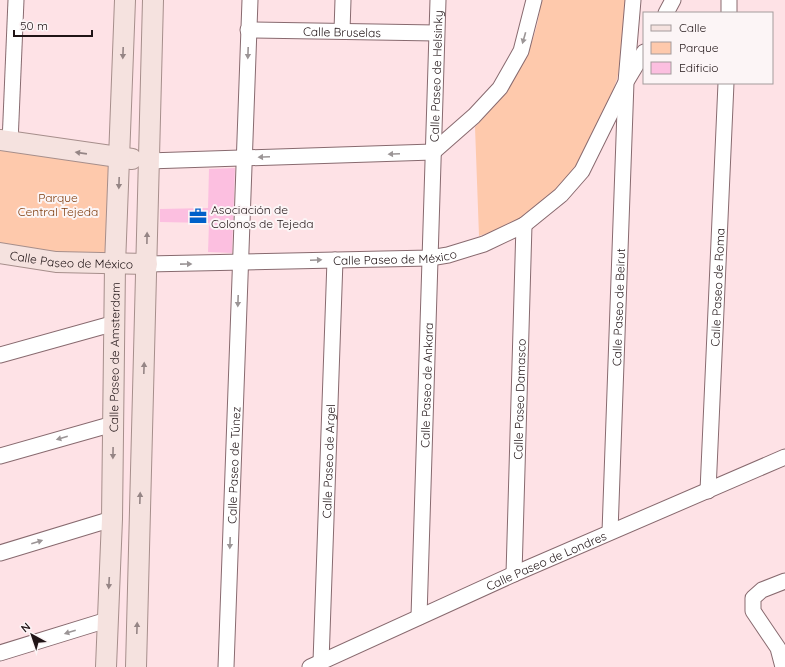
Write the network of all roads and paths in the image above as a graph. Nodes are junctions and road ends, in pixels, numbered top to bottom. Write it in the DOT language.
graph roads {
  1 [pos="16,0"];
  2 [pos="125,0"];
  3 [pos="153,0"];
  4 [pos="250,0"];
  5 [pos="343,0"];
  6 [pos="438,0"];
  7 [pos="534,0"];
  8 [pos="633,0"];
  9 [pos="673,0"];
  10 [pos="729,0"];
  11 [pos="667,12"];
  12 [pos="729,12"];
  13 [pos="248,30"];
  14 [pos="342,30"];
  15 [pos="436,33"];
  16 [pos="643,54"];
  17 [pos="626,82"];
  18 [pos="726,84"];
  19 [pos="5,141"];
  20 [pos="433,152"];
  21 [pos="120,158"];
  22 [pos="245,158"];
  23 [pos="148,161"];
  24 [pos="524,225"];
  25 [pos="0,253"];
  26 [pos="430,258"];
  27 [pos="335,260"];
  28 [pos="239,262"];
  29 [pos="147,264"];
  30 [pos="115,265"];
  31 [pos="115,323"];
  32 [pos="0,355"];
  33 [pos="113,424"];
  34 [pos="0,456"];
  35 [pos="785,457"];
  36 [pos="708,491"];
  37 [pos="112,519"];
  38 [pos="610,532"];
  39 [pos="0,553"];
  40 [pos="514,574"];
  41 [pos="785,581"];
  42 [pos="419,617"];
  43 [pos="107,620"];
  44 [pos="0,653"];
  45 [pos="315,664"];
  46 [pos="106,667"];
  47 [pos="136,667"];
  48 [pos="226,667"];
  49 [pos="783,667"];
  1 -- 19 [label="street"];
  2 -- 21 [label="main road, Calle Paseo de Amsterdam, one-way"];
  3 -- 23 [label="main road"];
  4 -- 13 [label="street, Calle Paseo de Túnez"];
  5 -- 14 [label="street"];
  6 -- 15 [label="street, Calle Paseo de Helsinky"];
  7 -- 20 [label="street, one-way"];
  8 -- 17 [label="street, Calle Paseo de México"];
  9 -- 11 [label="street"];
  10 -- 12 [label="street"];
  13 -- 14 [label="street, Calle Bruselas"];
  13 -- 22 [label="street, Calle Paseo de Túnez, one-way"];
  14 -- 15 [label="street, Calle Bruselas"];
  15 -- 20 [label="street, Calle Paseo de Helsinky"];
  16 -- 17 [label="street"];
  17 -- 24 [label="street, Calle Paseo de México"];
  17 -- 38 [label="street, Calle Paseo de Beirut"];
  18 -- 36 [label="street, Calle Paseo de Roma"];
  21 -- 19 [label="main road, one-way"];
  20 -- 22 [label="street, one-way"];
  20 -- 26 [label="street, Calle Paseo de Ankara"];
  21 -- 23 [label="main road"];
  21 -- 30 [label="main road, Calle Paseo de Amsterdam, one-way"];
  22 -- 23 [label="street"];
  22 -- 28 [label="street, Calle Paseo de Túnez"];
  29 -- 23 [label="main road, one-way"];
  24 -- 26 [label="street, Calle Paseo de México"];
  24 -- 40 [label="street, Calle Paseo Damasco"];
  25 -- 30 [label="main road, Calle Paseo de México"];
  26 -- 27 [label="street, Calle Paseo de México"];
  26 -- 42 [label="street, Calle Paseo de Ankara"];
  28 -- 27 [label="street, Calle Paseo de México, one-way"];
  27 -- 45 [label="street, Calle Paseo de Argel"];
  29 -- 28 [label="street, Calle Paseo de México, one-way"];
  28 -- 48 [label="street, Calle Paseo de Túnez, one-way"];
  29 -- 30 [label="main road, Calle Paseo de México"];
  47 -- 29 [label="main road, one-way"];
  30 -- 31 [label="main road, Calle Paseo de Amsterdam"];
  31 -- 32 [label="street"];
  31 -- 33 [label="main road, Calle Paseo de Amsterdam"];
  33 -- 34 [label="street, one-way"];
  33 -- 37 [label="main road, Calle Paseo de Amsterdam, one-way"];
  35 -- 36 [label="street, Calle Paseo de Londres"];
  36 -- 38 [label="street, Calle Paseo de Londres"];
  39 -- 37 [label="street, one-way"];
  37 -- 43 [label="main road, Calle Paseo de Amsterdam, one-way"];
  38 -- 40 [label="street, Calle Paseo de Londres"];
  40 -- 42 [label="street, Calle Paseo de Londres"];
  41 -- 49 [label="street"];
  42 -- 45 [label="street, Calle Paseo de Londres"];
  43 -- 44 [label="street, one-way"];
  43 -- 46 [label="main road, Calle Paseo de Amsterdam"];
}
